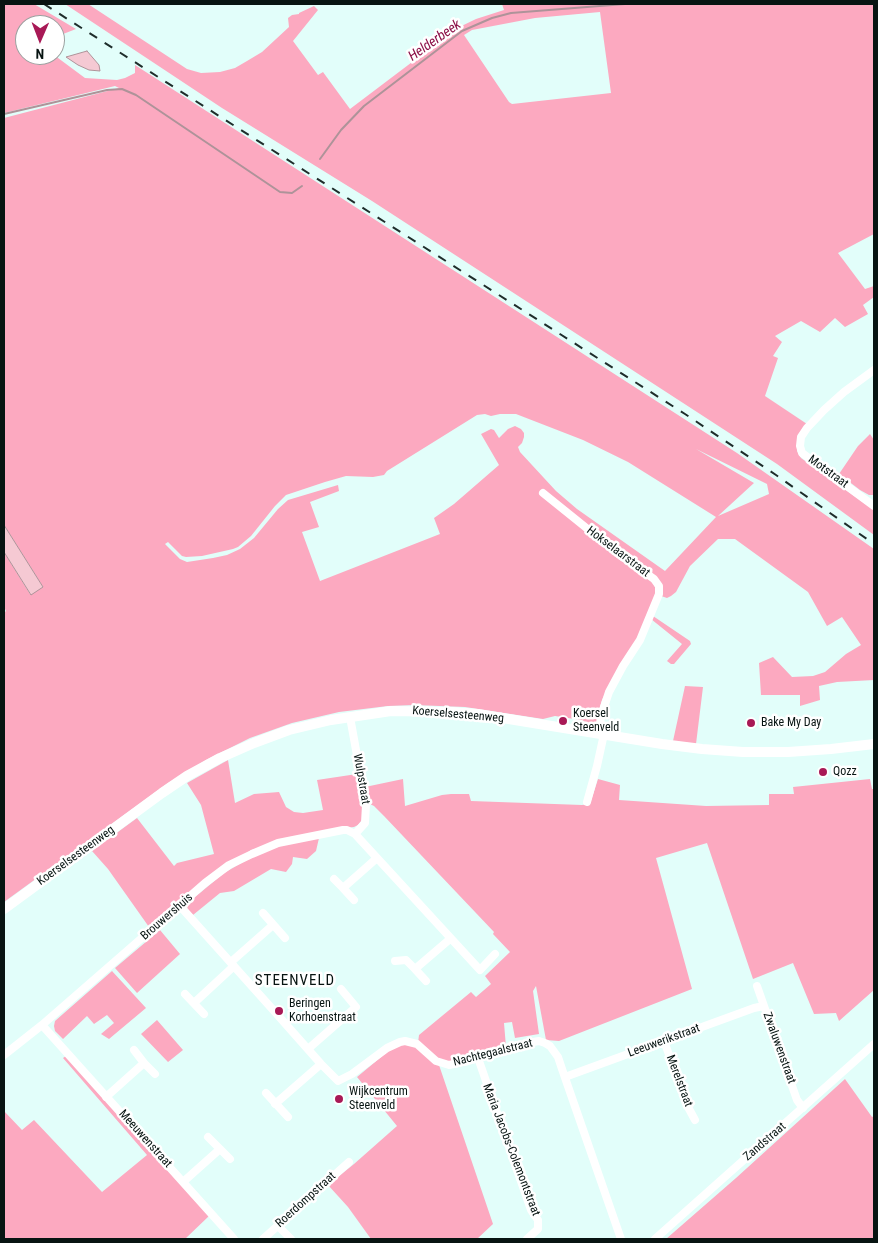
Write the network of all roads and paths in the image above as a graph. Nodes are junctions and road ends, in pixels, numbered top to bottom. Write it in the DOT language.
graph roads {
  1 [pos="874,370"];
  2 [pos="543,493"];
  3 [pos="874,506"];
  4 [pos="350,717"];
  5 [pos="601,734"];
  6 [pos="874,744"];
  7 [pos="587,802"];
  8 [pos="355,834"];
  9 [pos="377,858"];
  10 [pos="334,879"];
  11 [pos="343,888"];
  12 [pos="354,900"];
  13 [pos="180,906"];
  14 [pos="4,909"];
  15 [pos="262,913"];
  16 [pos="273,925"];
  17 [pos="285,938"];
  18 [pos="450,939"];
  19 [pos="495,954"];
  20 [pos="395,961"];
  21 [pos="232,964"];
  22 [pos="415,970"];
  23 [pos="426,981"];
  24 [pos="757,986"];
  25 [pos="341,989"];
  26 [pos="185,994"];
  27 [pos="194,1003"];
  28 [pos="764,1006"];
  29 [pos="204,1014"];
  30 [pos="42,1025"];
  31 [pos="664,1041"];
  32 [pos="874,1044"];
  33 [pos="308,1049"];
  34 [pos="134,1050"];
  35 [pos="4,1055"];
  36 [pos="478,1058"];
  37 [pos="144,1063"];
  38 [pos="321,1064"];
  39 [pos="155,1074"];
  40 [pos="565,1077"];
  41 [pos="266,1093"];
  42 [pos="106,1096"];
  43 [pos="275,1104"];
  44 [pos="803,1108"];
  45 [pos="288,1117"];
  46 [pos="695,1120"];
  47 [pos="208,1137"];
  48 [pos="220,1149"];
  49 [pos="230,1159"];
  50 [pos="349,1162"];
  51 [pos="183,1182"];
  52 [pos="278,1226"];
  53 [pos="234,1239"];
  54 [pos="263,1239"];
  55 [pos="291,1239"];
  56 [pos="527,1239"];
  57 [pos="621,1239"];
  58 [pos="655,1239"];
  1 -- 3 [label="street, Motstraat"];
  2 -- 5 [label="street, Hokselaarstraat"];
  4 -- 5 [label="street, Koerselsesteenweg"];
  4 -- 8 [label="street, Wulpstraat"];
  4 -- 14 [label="street, Koerselsesteenweg"];
  5 -- 6 [label="street, Koerselsesteenweg"];
  5 -- 7 [label="street"];
  8 -- 9 [label="street"];
  8 -- 13 [label="street, Brouwershuis"];
  9 -- 11 [label="street"];
  9 -- 18 [label="street"];
  10 -- 11 [label="street"];
  11 -- 12 [label="street"];
  13 -- 21 [label="street"];
  13 -- 30 [label="street, Brouwershuis"];
  15 -- 16 [label="street"];
  16 -- 17 [label="street"];
  16 -- 21 [label="street"];
  18 -- 19 [label="street"];
  18 -- 22 [label="street"];
  20 -- 22 [label="street"];
  21 -- 27 [label="street"];
  21 -- 33 [label="street"];
  22 -- 23 [label="street"];
  24 -- 28 [label="street, Zwaluwenstraat"];
  25 -- 33 [label="street"];
  26 -- 27 [label="street"];
  27 -- 29 [label="street"];
  28 -- 31 [label="street, Leeuwerikstraat"];
  28 -- 44 [label="street, Zwaluwenstraat"];
  30 -- 35 [label="street, Brouwershuis"];
  30 -- 42 [label="street, Meeuwenstraat"];
  31 -- 40 [label="street, Leeuwerikstraat"];
  31 -- 46 [label="street, Merelstraat"];
  32 -- 44 [label="street, Zandstraat"];
  33 -- 38 [label="street"];
  34 -- 37 [label="street"];
  36 -- 38 [label="street, Nachtegaalstraat"];
  36 -- 40 [label="street, Nachtegaalstraat"];
  36 -- 56 [label="street, Maria Jacobs-Colemontstraat"];
  37 -- 39 [label="street"];
  37 -- 42 [label="street"];
  38 -- 43 [label="street"];
  40 -- 57 [label="street, Nachtegaalstraat"];
  41 -- 43 [label="street"];
  42 -- 51 [label="street, Meeuwenstraat"];
  43 -- 45 [label="street"];
  44 -- 58 [label="street, Zandstraat"];
  47 -- 48 [label="street"];
  48 -- 49 [label="street"];
  48 -- 51 [label="street"];
  50 -- 52 [label="street, Roerdompstraat"];
  51 -- 53 [label="street, Meeuwenstraat"];
  52 -- 54 [label="street, Roerdompstraat"];
  52 -- 55 [label="street"];
}
